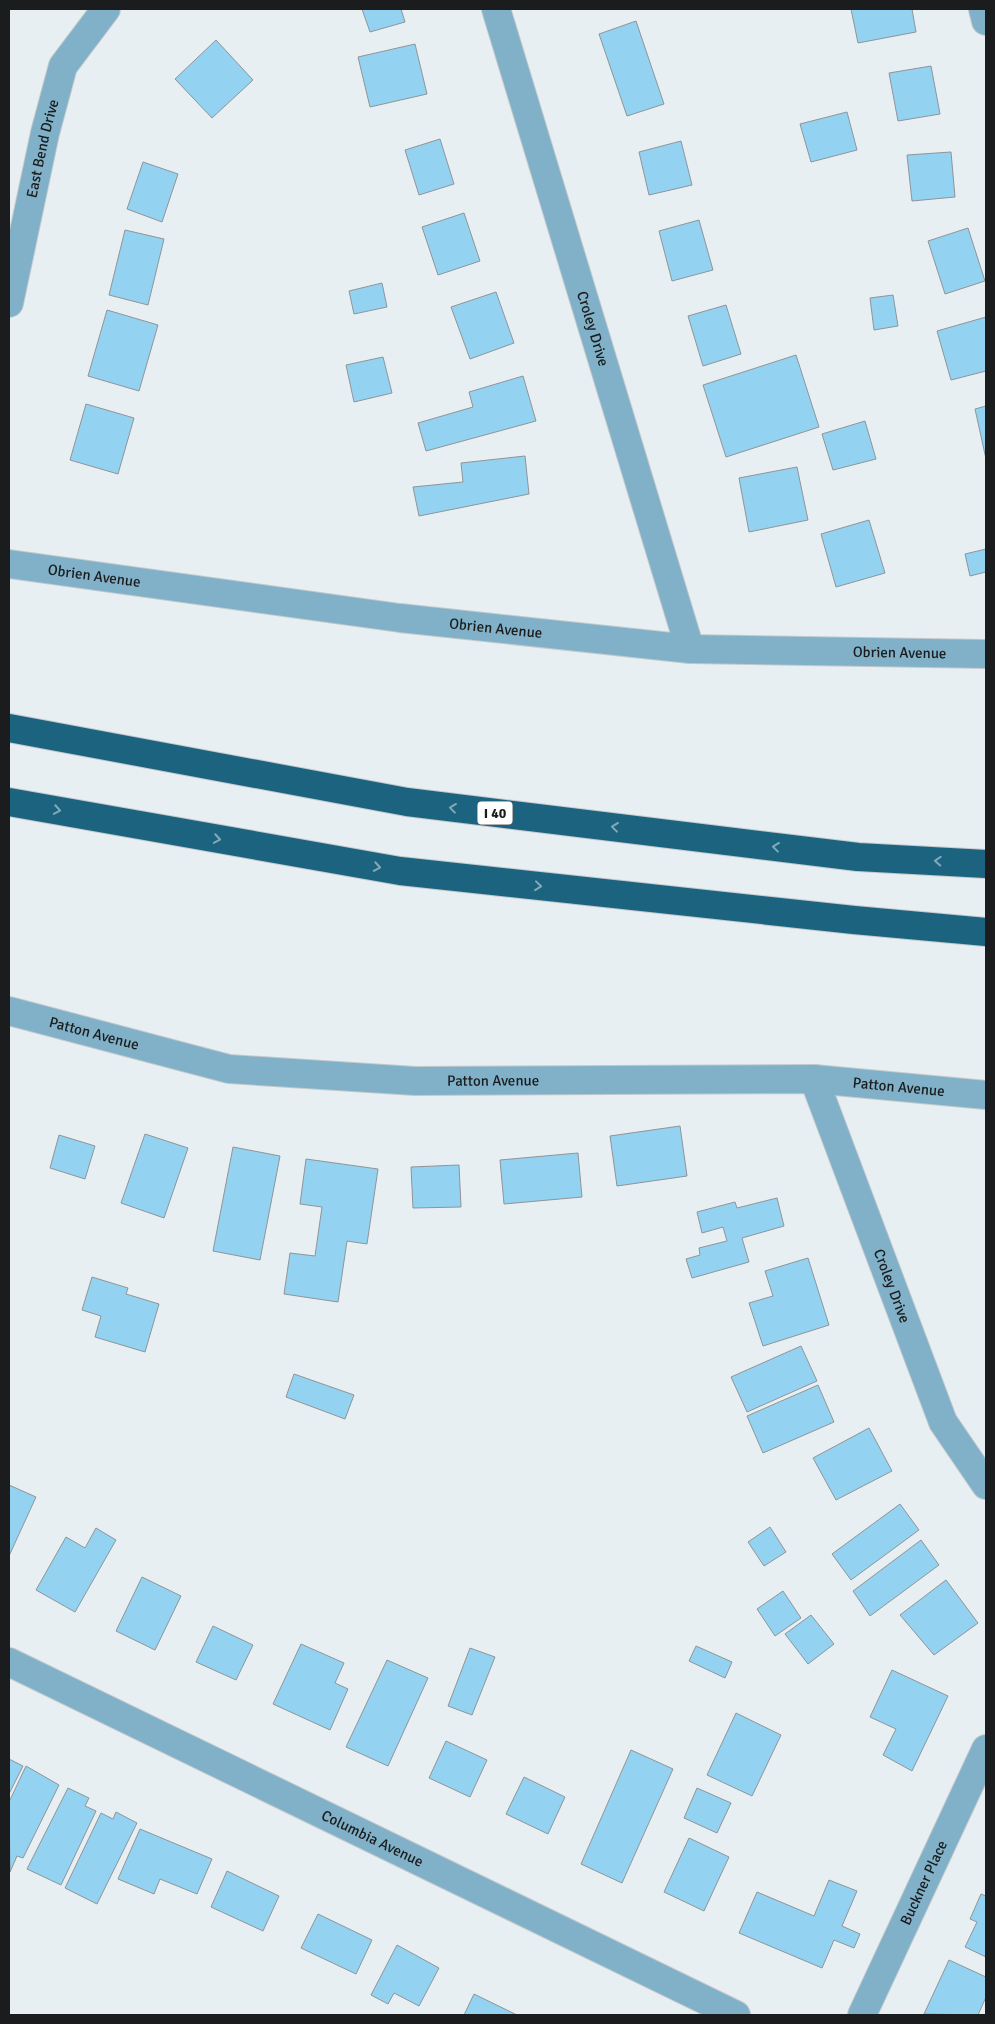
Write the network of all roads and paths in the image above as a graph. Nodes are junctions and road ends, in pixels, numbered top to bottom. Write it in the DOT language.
graph roads {
  1 [pos="106,9"];
  2 [pos="496,9"];
  3 [pos="982,9"];
  4 [pos="986,21"];
  5 [pos="9,303"];
  6 [pos="9,564"];
  7 [pos="690,649"];
  8 [pos="986,654"];
  9 [pos="9,728"];
  10 [pos="9,802"];
  11 [pos="986,864"];
  12 [pos="986,932"];
  13 [pos="9,1011"];
  14 [pos="814,1079"];
  15 [pos="986,1094"];
  16 [pos="986,1485"];
  17 [pos="9,1662"];
  18 [pos="986,1749"];
  19 [pos="736,2015"];
  20 [pos="862,2015"];
  1 -- 5 [label="street, East Bend Drive"];
  2 -- 7 [label="street, Croley Drive"];
  3 -- 4 [label="street"];
  6 -- 7 [label="street, Obrien Avenue"];
  7 -- 8 [label="street, Obrien Avenue"];
  11 -- 9 [label="highway, I 40, one-way"];
  10 -- 12 [label="highway, one-way"];
  13 -- 14 [label="street, Patton Avenue"];
  14 -- 15 [label="street, Patton Avenue"];
  14 -- 16 [label="street, Croley Drive"];
  17 -- 19 [label="street, Columbia Avenue"];
  18 -- 20 [label="street, Buckner Place"];
}
